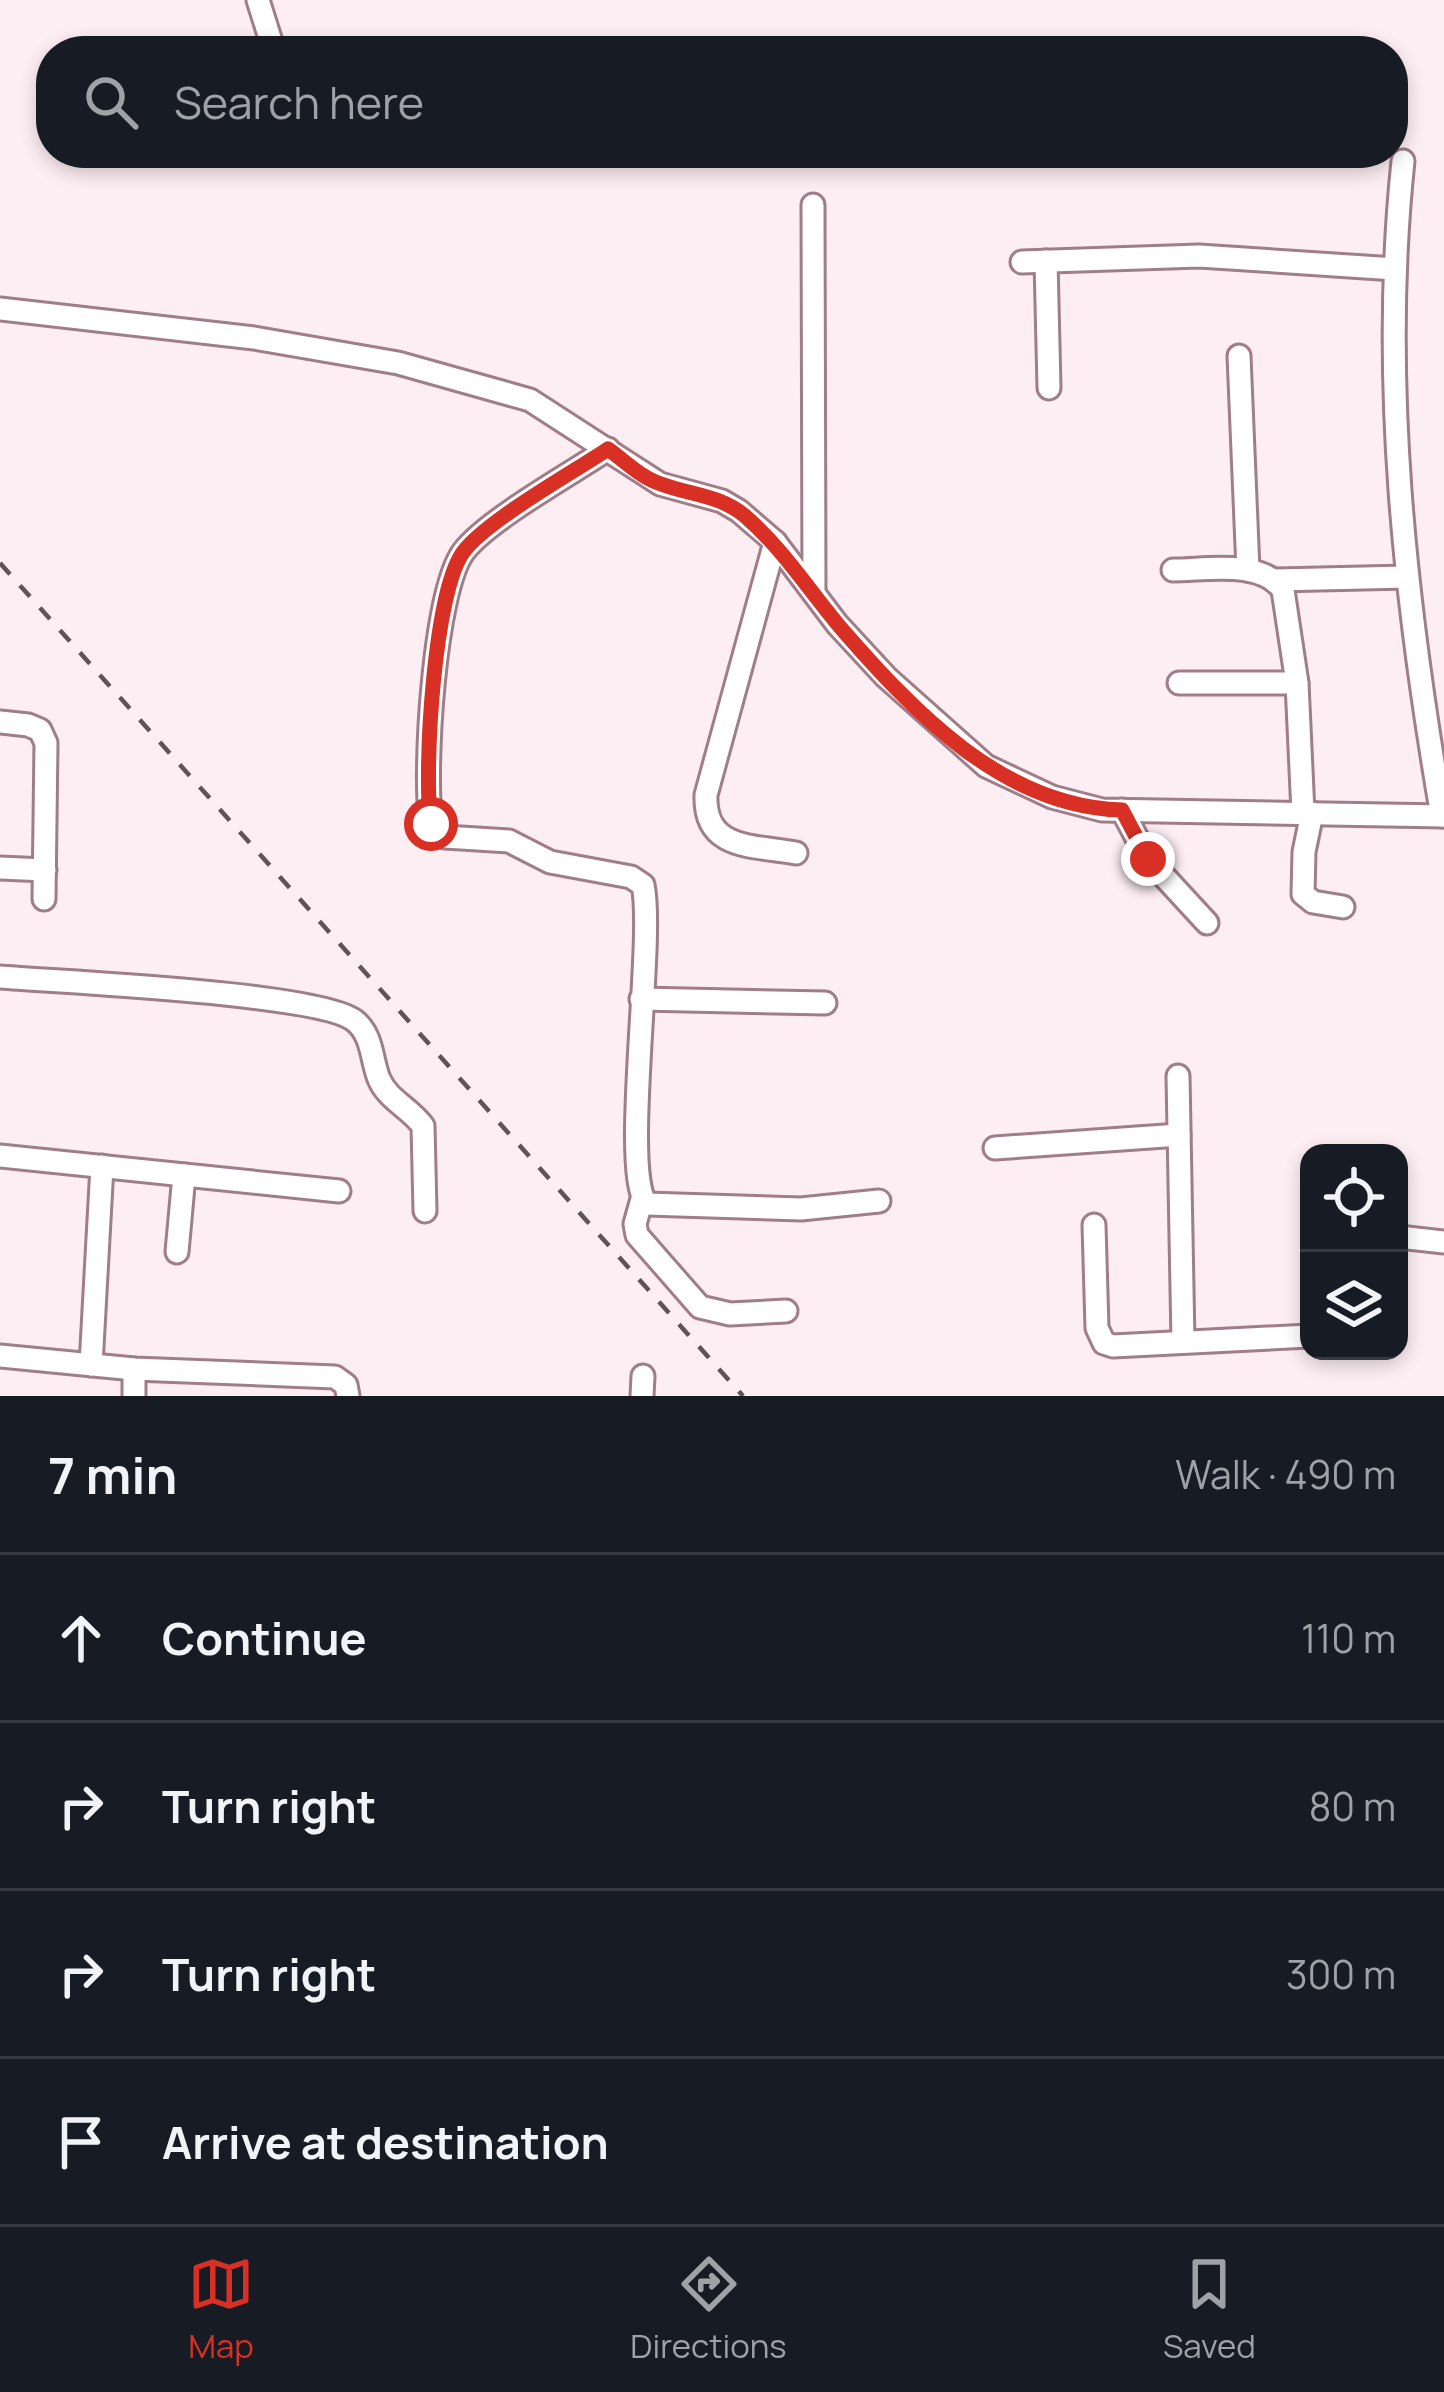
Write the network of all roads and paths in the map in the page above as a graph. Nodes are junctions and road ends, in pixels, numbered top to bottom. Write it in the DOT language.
graph roads {
  1 [pos="258,0"];
  2 [pos="269,36"];
  3 [pos="1402,168"];
  4 [pos="813,206"];
  5 [pos="1046,261"];
  6 [pos="1022,262"];
  7 [pos="1395,269"];
  8 [pos="0,309"];
  9 [pos="1239,356"];
  10 [pos="1049,388"];
  11 [pos="608,449"];
  12 [pos="775,542"];
  13 [pos="1173,570"];
  14 [pos="1248,570"];
  15 [pos="1407,578"];
  16 [pos="1276,580"];
  17 [pos="814,592"];
  18 [pos="1179,682"];
  19 [pos="1297,683"];
  20 [pos="1419,687"];
  21 [pos="1444,687"];
  22 [pos="0,722"];
  23 [pos="1122,810"];
  24 [pos="1307,813"];
  25 [pos="1443,816"];
  26 [pos="796,853"];
  27 [pos="0,868"];
  28 [pos="45,870"];
  29 [pos="44,898"];
  30 [pos="1342,907"];
  31 [pos="1207,922"];
  32 [pos="0,976"];
  33 [pos="641,999"];
  34 [pos="825,1003"];
  35 [pos="1178,1076"];
  36 [pos="1179,1135"];
  37 [pos="995,1148"];
  38 [pos="0,1156"];
  39 [pos="102,1166"];
  40 [pos="184,1175"];
  41 [pos="339,1191"];
  42 [pos="642,1199"];
  43 [pos="879,1202"];
  44 [pos="425,1211"];
  45 [pos="1094,1226"];
  46 [pos="1408,1238"];
  47 [pos="1444,1242"];
  48 [pos="177,1252"];
  49 [pos="785,1311"];
  50 [pos="1300,1336"];
  51 [pos="1183,1342"];
  52 [pos="0,1356"];
  53 [pos="91,1365"];
  54 [pos="134,1369"];
  55 [pos="300,1386"];
  56 [pos="134,1396"];
  57 [pos="348,1396"];
  1 -- 2 [label="street"];
  3 -- 7 [label="street"];
  4 -- 17 [label="street"];
  5 -- 6 [label="street"];
  5 -- 7 [label="street"];
  5 -- 10 [label="street"];
  7 -- 15 [label="street"];
  8 -- 11 [label="street"];
  9 -- 14 [label="street"];
  11 -- 12 [label="street"];
  11 -- 33 [label="street"];
  12 -- 17 [label="street"];
  12 -- 26 [label="street"];
  13 -- 14 [label="street"];
  14 -- 16 [label="street"];
  15 -- 16 [label="street"];
  15 -- 20 [label="street"];
  16 -- 19 [label="street"];
  17 -- 23 [label="street"];
  18 -- 19 [label="street"];
  19 -- 24 [label="street"];
  20 -- 21 [label="street"];
  20 -- 25 [label="street"];
  22 -- 28 [label="street"];
  23 -- 24 [label="street"];
  23 -- 31 [label="street"];
  24 -- 25 [label="street"];
  24 -- 30 [label="street"];
  27 -- 28 [label="street"];
  28 -- 29 [label="street"];
  32 -- 44 [label="street"];
  33 -- 34 [label="street"];
  33 -- 42 [label="street"];
  35 -- 36 [label="street"];
  36 -- 37 [label="street"];
  36 -- 51 [label="street"];
  38 -- 39 [label="street"];
  39 -- 40 [label="street"];
  39 -- 53 [label="street"];
  40 -- 41 [label="street"];
  40 -- 48 [label="street"];
  42 -- 43 [label="street"];
  42 -- 49 [label="street"];
  45 -- 51 [label="street"];
  46 -- 47 [label="street"];
  50 -- 51 [label="street"];
  52 -- 53 [label="street"];
  53 -- 54 [label="street"];
  54 -- 55 [label="street"];
  54 -- 56 [label="street"];
  55 -- 57 [label="street"];
}
